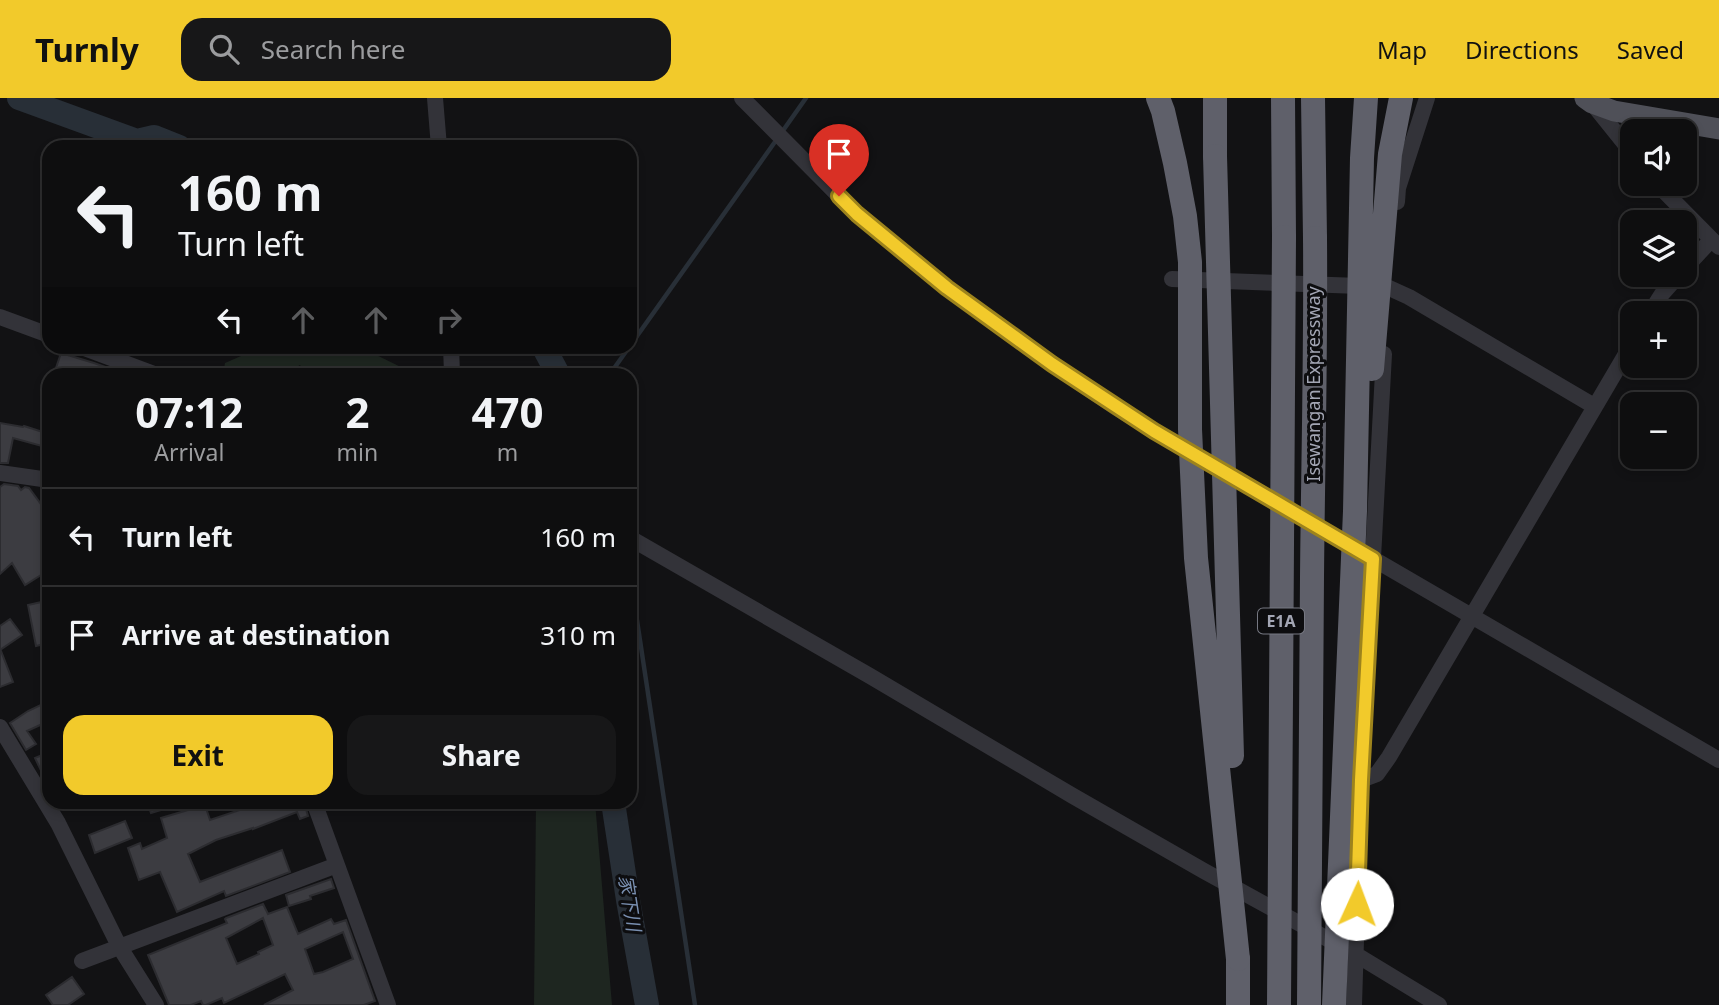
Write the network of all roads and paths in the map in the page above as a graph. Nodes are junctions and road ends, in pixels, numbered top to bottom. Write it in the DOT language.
graph roads {
  1 [pos="435,98"];
  2 [pos="742,98"];
  3 [pos="1158,98"];
  4 [pos="1215,98"];
  5 [pos="1283,98"];
  6 [pos="1313,98"];
  7 [pos="1366,98"];
  8 [pos="1401,98"];
  9 [pos="1426,98"];
  10 [pos="1589,100"];
  11 [pos="1719,130"];
  12 [pos="1620,138"];
  13 [pos="438,140"];
  14 [pos="1669,196"];
  15 [pos="1715,243"];
  16 [pos="1697,258"];
  17 [pos="1172,279"];
  18 [pos="1387,287"];
  19 [pos="1669,287"];
  20 [pos="1658,301"];
  21 [pos="0,317"];
  22 [pos="42,332"];
  23 [pos="100,354"];
  24 [pos="1620,363"];
  25 [pos="138,368"];
  26 [pos="1594,406"];
  27 [pos="0,472"];
  28 [pos="42,479"];
  29 [pos="1354,510"];
  30 [pos="637,542"];
  31 [pos="1373,559"];
  32 [pos="1471,616"];
  33 [pos="0,727"];
  34 [pos="1719,760"];
  35 [pos="1361,780"];
  36 [pos="42,797"];
  37 [pos="50,809"];
  38 [pos="317,809"];
  39 [pos="337,865"];
  40 [pos="119,946"];
  41 [pos="1355,954"];
  42 [pos="1238,959"];
  43 [pos="82,961"];
  44 [pos="156,1005"];
  45 [pos="388,1005"];
  46 [pos="1238,1005"];
  47 [pos="1279,1005"];
  48 [pos="1309,1005"];
  49 [pos="1335,1005"];
  50 [pos="1354,1005"];
  51 [pos="1439,1005"];
  1 -- 13 [label="street"];
  2 -- 31 [label="street"];
  3 -- 42 [label="highway, bridge"];
  4 -- 42 [label="highway, bridge"];
  5 -- 47 [label="highway, Isewangan Expressway / E1A, bridge"];
  6 -- 48 [label="highway, Isewangan Expressway / E1A, bridge"];
  7 -- 29 [label="highway, bridge"];
  8 -- 29 [label="highway, bridge"];
  9 -- 18 [label="street"];
  10 -- 11 [label="main road"];
  10 -- 12 [label="street"];
  14 -- 15 [label="street"];
  15 -- 16 [label="street"];
  17 -- 18 [label="street"];
  18 -- 26 [label="street"];
  18 -- 31 [label="street"];
  19 -- 20 [label="street"];
  21 -- 22 [label="street"];
  23 -- 25 [label="street"];
  24 -- 26 [label="street"];
  26 -- 32 [label="street"];
  27 -- 28 [label="street"];
  29 -- 49 [label="highway, bridge"];
  30 -- 41 [label="street"];
  31 -- 32 [label="street"];
  31 -- 35 [label="street"];
  32 -- 34 [label="street"];
  32 -- 35 [label="street"];
  33 -- 36 [label="street"];
  35 -- 41 [label="street"];
  37 -- 40 [label="street"];
  38 -- 39 [label="street"];
  39 -- 40 [label="street"];
  39 -- 45 [label="street"];
  40 -- 43 [label="street"];
  40 -- 44 [label="street"];
  41 -- 50 [label="street"];
  41 -- 51 [label="street"];
  42 -- 46 [label="highway"];
}
